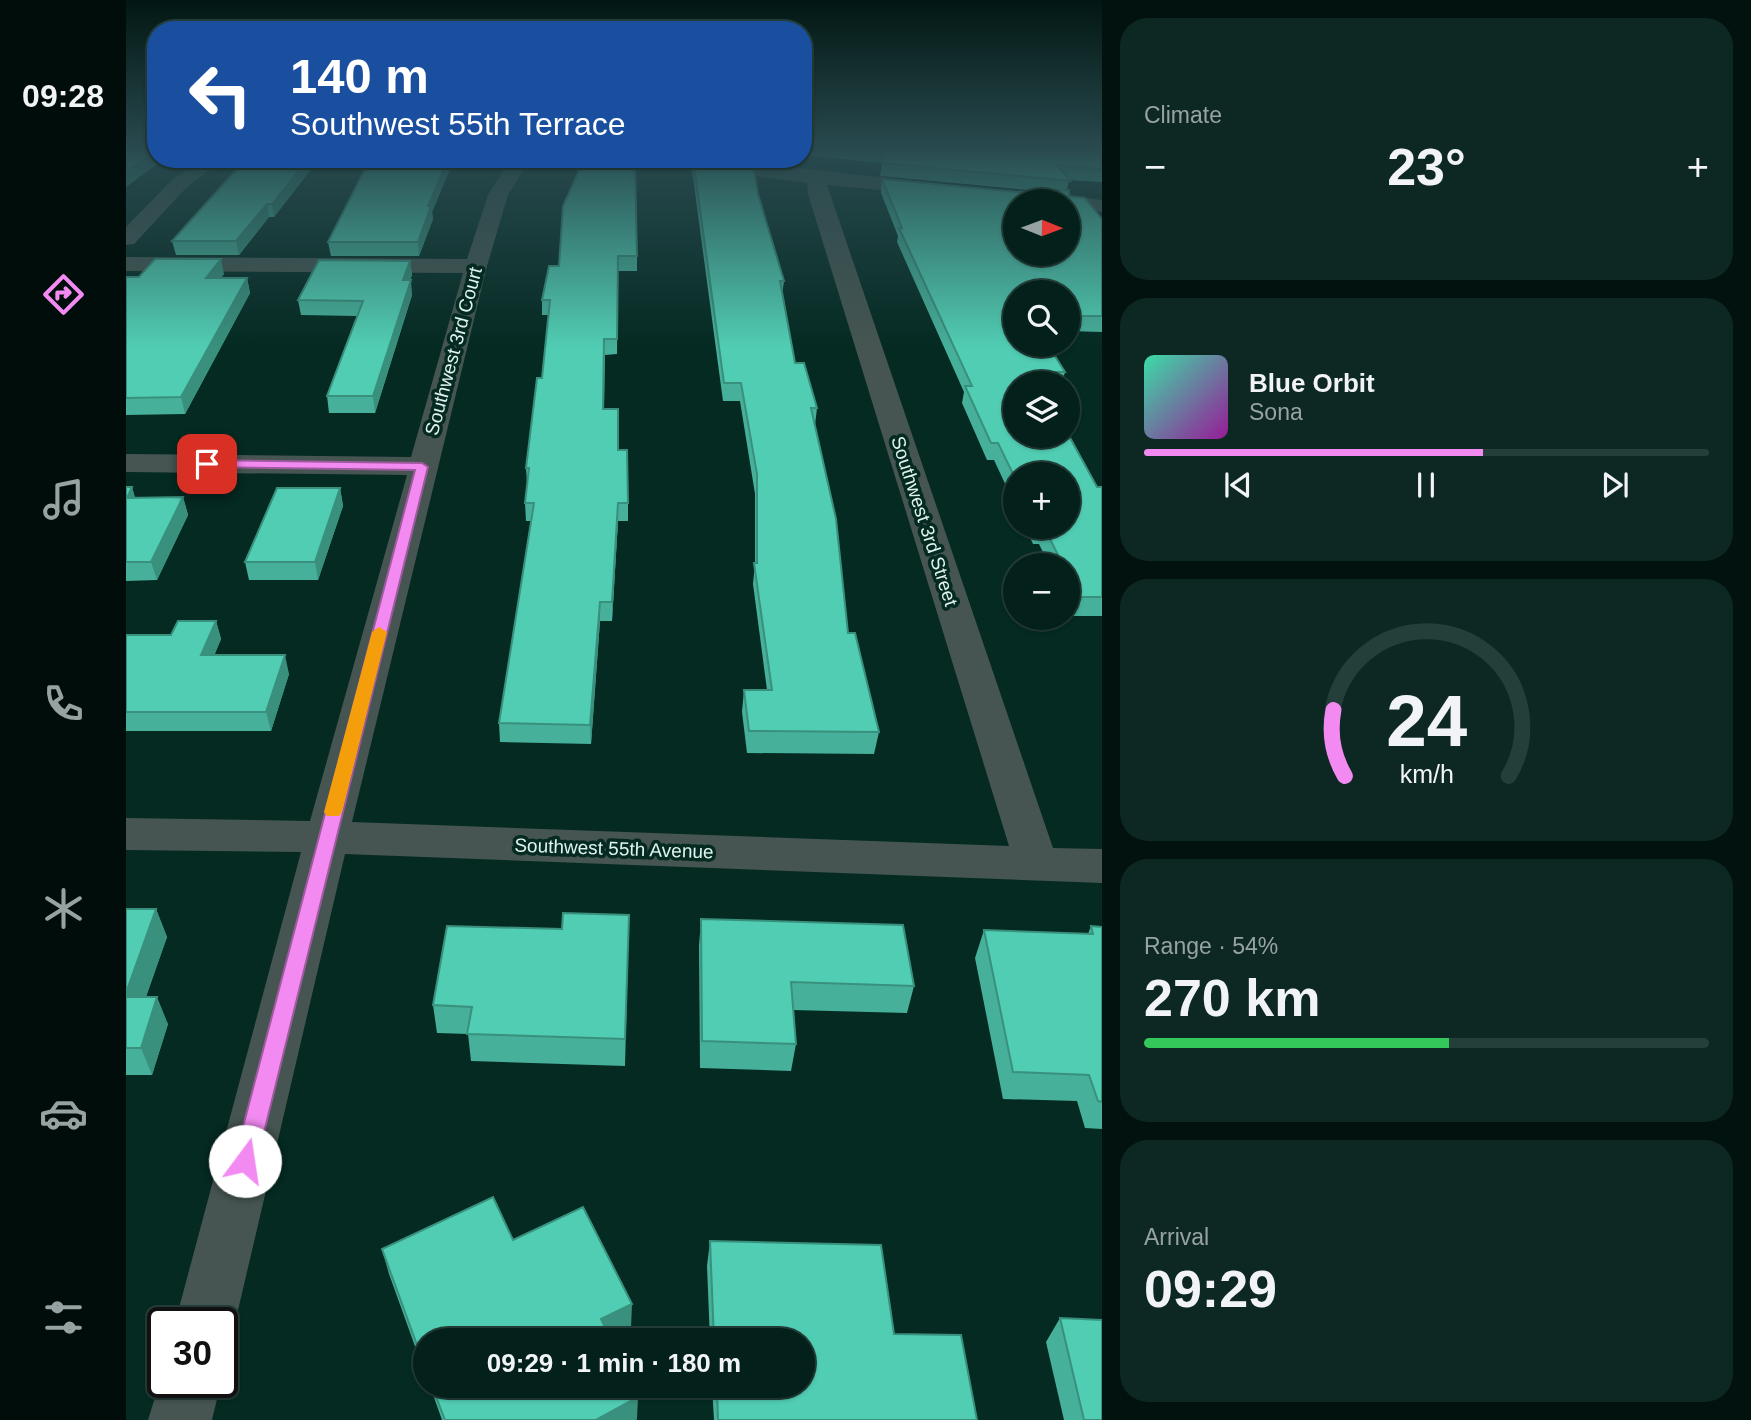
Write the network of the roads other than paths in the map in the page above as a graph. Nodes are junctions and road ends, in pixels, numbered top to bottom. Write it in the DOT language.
graph roads {
  1 [pos="149,215"];
  2 [pos="493,215"];
  3 [pos="825,215"];
  4 [pos="126,239"];
  5 [pos="126,264"];
  6 [pos="476,267"];
  7 [pos="126,463"];
  8 [pos="422,467"];
  9 [pos="126,834"];
  10 [pos="327,836"];
  11 [pos="1037,864"];
  12 [pos="1102,866"];
  13 [pos="209,1307"];
  14 [pos="186,1398"];
  15 [pos="180,1420"];
  1 -- 4 [label="street"];
  2 -- 6 [label="street, Southwest 3rd Court"];
  3 -- 11 [label="street, Southwest 3rd Street"];
  5 -- 6 [label="street"];
  6 -- 8 [label="street, Southwest 3rd Court"];
  7 -- 8 [label="street"];
  8 -- 10 [label="street, Southwest 3rd Court"];
  9 -- 10 [label="street, Southwest 55th Avenue"];
  10 -- 11 [label="street, Southwest 55th Avenue"];
  10 -- 13 [label="street, Southwest 3rd Court"];
  11 -- 12 [label="street, Southwest 55th Avenue"];
  14 -- 15 [label="street"];
}
